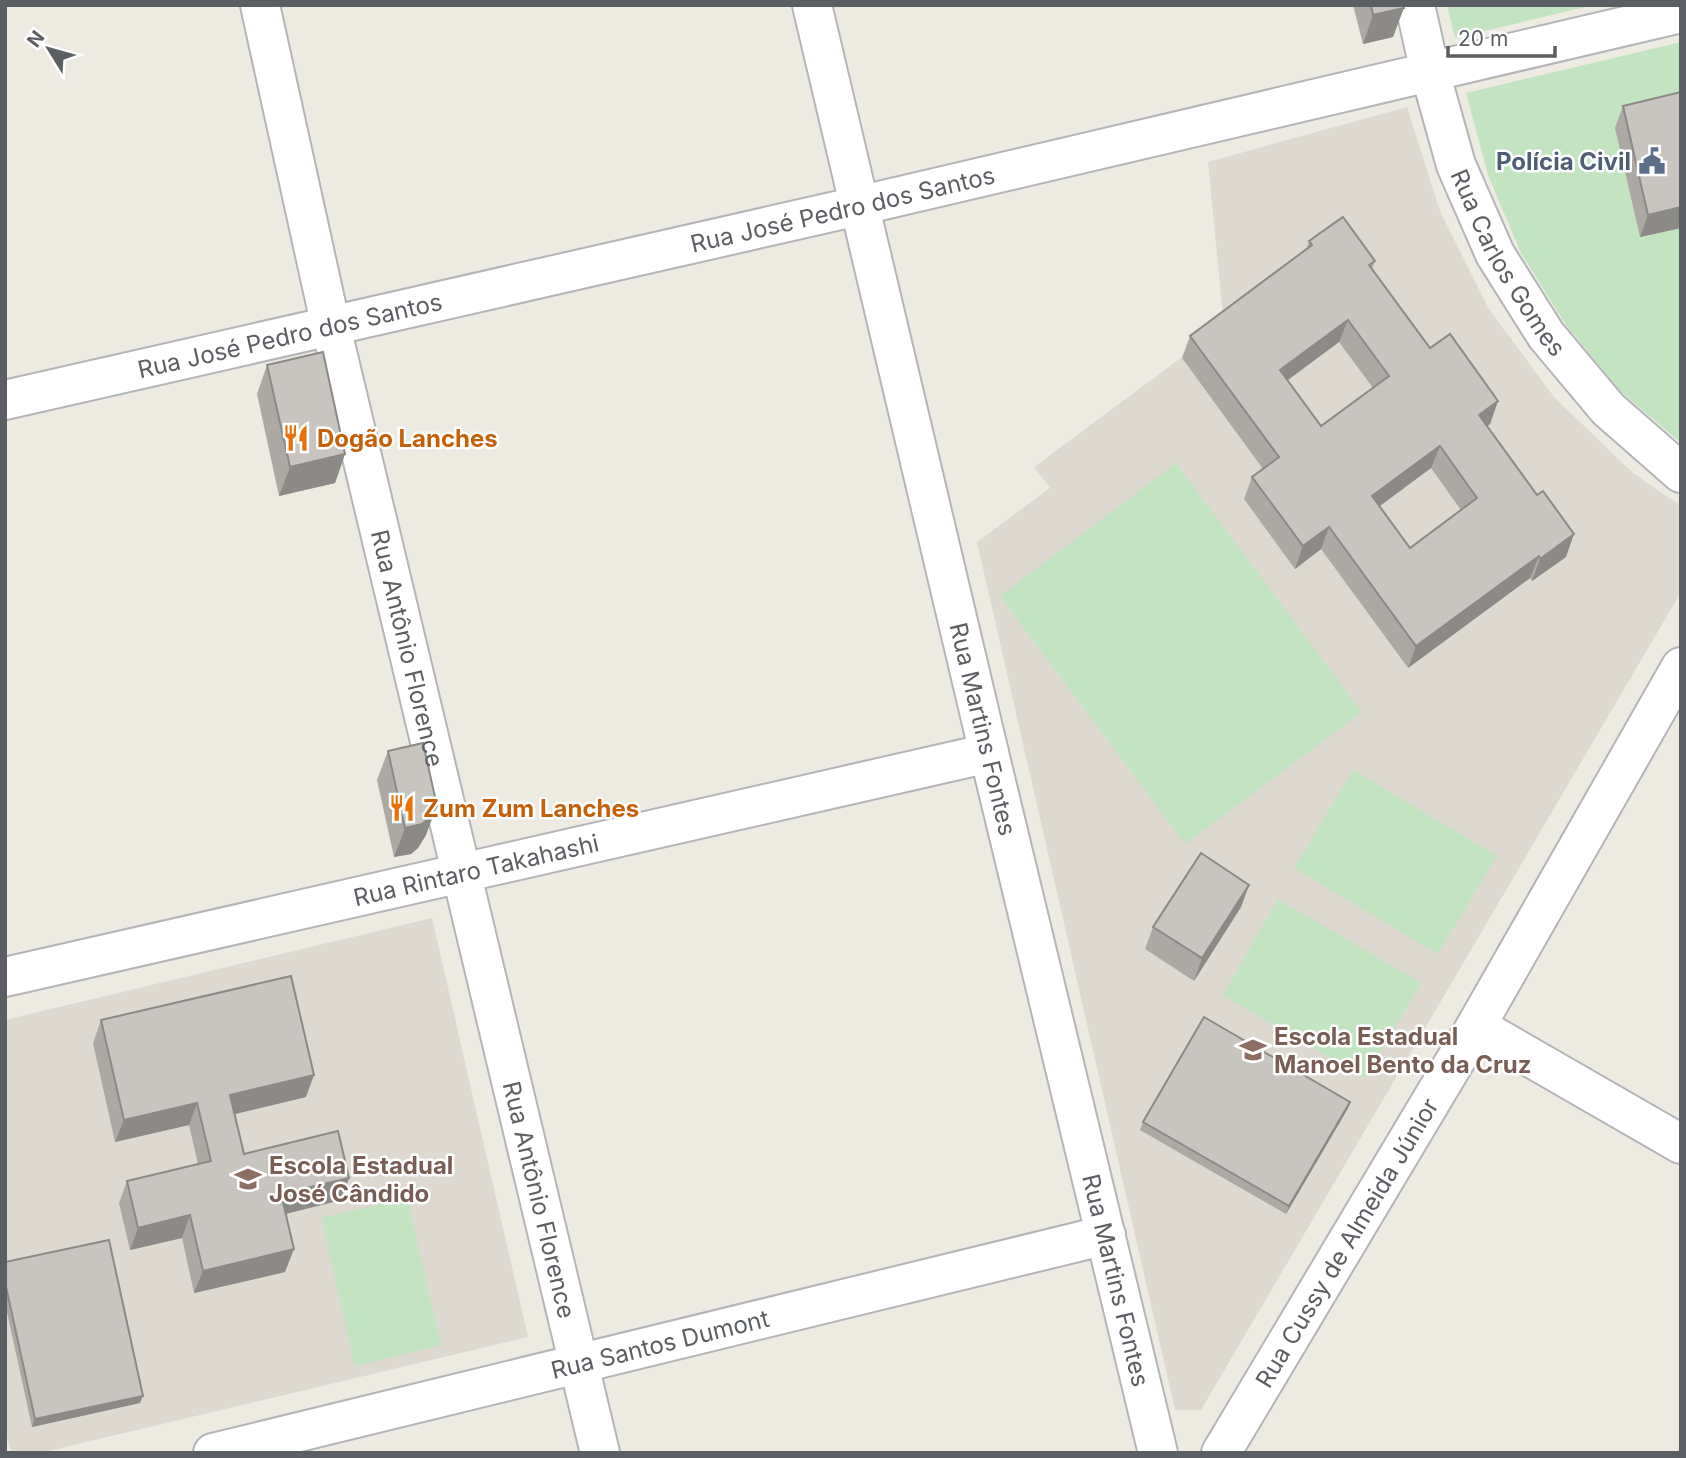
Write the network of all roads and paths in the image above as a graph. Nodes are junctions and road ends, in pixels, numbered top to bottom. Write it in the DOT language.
graph roads {
  1 [pos="260,5"];
  2 [pos="811,5"];
  3 [pos="1415,5"];
  4 [pos="1681,13"];
  5 [pos="1430,72"];
  6 [pos="858,206"];
  7 [pos="331,327"];
  8 [pos="5,400"];
  9 [pos="1681,472"];
  10 [pos="1681,667"];
  11 [pos="989,754"];
  12 [pos="461,873"];
  13 [pos="5,977"];
  14 [pos="1476,1026"];
  15 [pos="1681,1144"];
  16 [pos="1107,1235"];
  17 [pos="579,1364"];
  18 [pos="213,1453"];
  19 [pos="600,1453"];
  20 [pos="1158,1453"];
  21 [pos="1221,1453"];
  1 -- 7 [label="street, Rua Antônio Florence"];
  2 -- 6 [label="street, Rua Martins Fontes"];
  3 -- 5 [label="street, Rua Carlos Gomes"];
  4 -- 5 [label="street, Rua José Pedro dos Santos"];
  5 -- 6 [label="street, Rua José Pedro dos Santos"];
  5 -- 9 [label="street, Rua Carlos Gomes"];
  6 -- 7 [label="street, Rua José Pedro dos Santos"];
  6 -- 11 [label="street, Rua Martins Fontes"];
  7 -- 8 [label="street, Rua José Pedro dos Santos"];
  7 -- 12 [label="street, Rua Antônio Florence"];
  10 -- 14 [label="street, Rua Cussy de Almeida Júnior"];
  11 -- 12 [label="street, Rua Rintaro Takahashi"];
  11 -- 16 [label="street, Rua Martins Fontes"];
  12 -- 13 [label="street, Rua Rintaro Takahashi"];
  12 -- 17 [label="street, Rua Antônio Florence"];
  14 -- 15 [label="street"];
  14 -- 21 [label="street, Rua Cussy de Almeida Júnior"];
  16 -- 17 [label="street, Rua Santos Dumont"];
  16 -- 20 [label="street, Rua Martins Fontes"];
  17 -- 18 [label="street, Rua Santos Dumont"];
  17 -- 19 [label="street, Rua Antônio Florence"];
}
